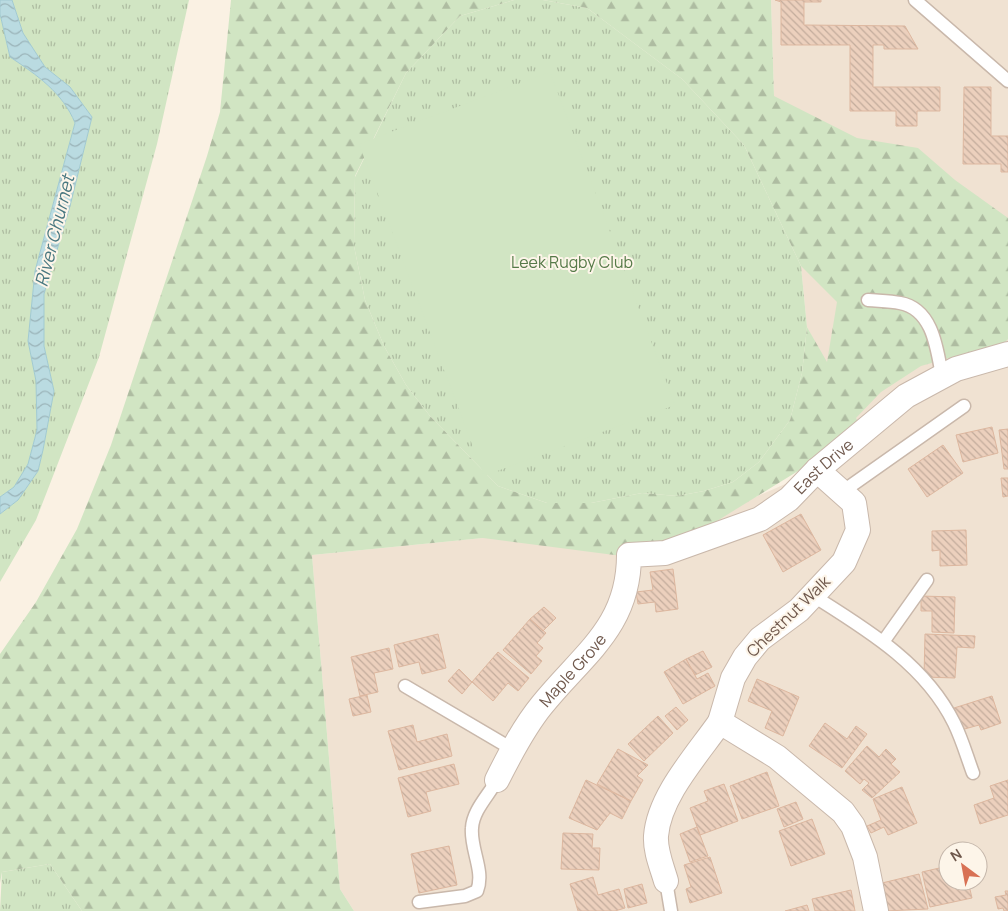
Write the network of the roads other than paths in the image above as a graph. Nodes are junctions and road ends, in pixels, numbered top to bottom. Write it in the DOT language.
graph roads {
  1 [pos="915,0"];
  2 [pos="1008,81"];
  3 [pos="868,300"];
  4 [pos="1008,354"];
  5 [pos="942,376"];
  6 [pos="964,406"];
  7 [pos="817,470"];
  8 [pos="842,492"];
  9 [pos="629,555"];
  10 [pos="927,580"];
  11 [pos="812,595"];
  12 [pos="883,642"];
  13 [pos="405,686"];
  14 [pos="720,722"];
  15 [pos="512,749"];
  16 [pos="973,774"];
  17 [pos="498,780"];
  18 [pos="666,881"];
  19 [pos="419,902"];
  20 [pos="672,911"];
  21 [pos="876,911"];
  1 -- 2 [label="lane"];
  3 -- 5 [label="lane"];
  4 -- 5 [label="street, East Drive"];
  5 -- 7 [label="street, East Drive"];
  6 -- 8 [label="lane"];
  7 -- 8 [label="street, Chestnut Walk"];
  7 -- 9 [label="street, East Drive"];
  8 -- 11 [label="street, Chestnut Walk"];
  9 -- 15 [label="street, Maple Grove"];
  10 -- 12 [label="lane"];
  11 -- 12 [label="lane"];
  11 -- 14 [label="street, Chestnut Walk"];
  12 -- 16 [label="lane"];
  13 -- 15 [label="lane"];
  14 -- 18 [label="street, Chestnut Walk"];
  14 -- 21 [label="street"];
  15 -- 17 [label="street, Maple Grove"];
  17 -- 19 [label="lane"];
  18 -- 20 [label="lane"];
}
